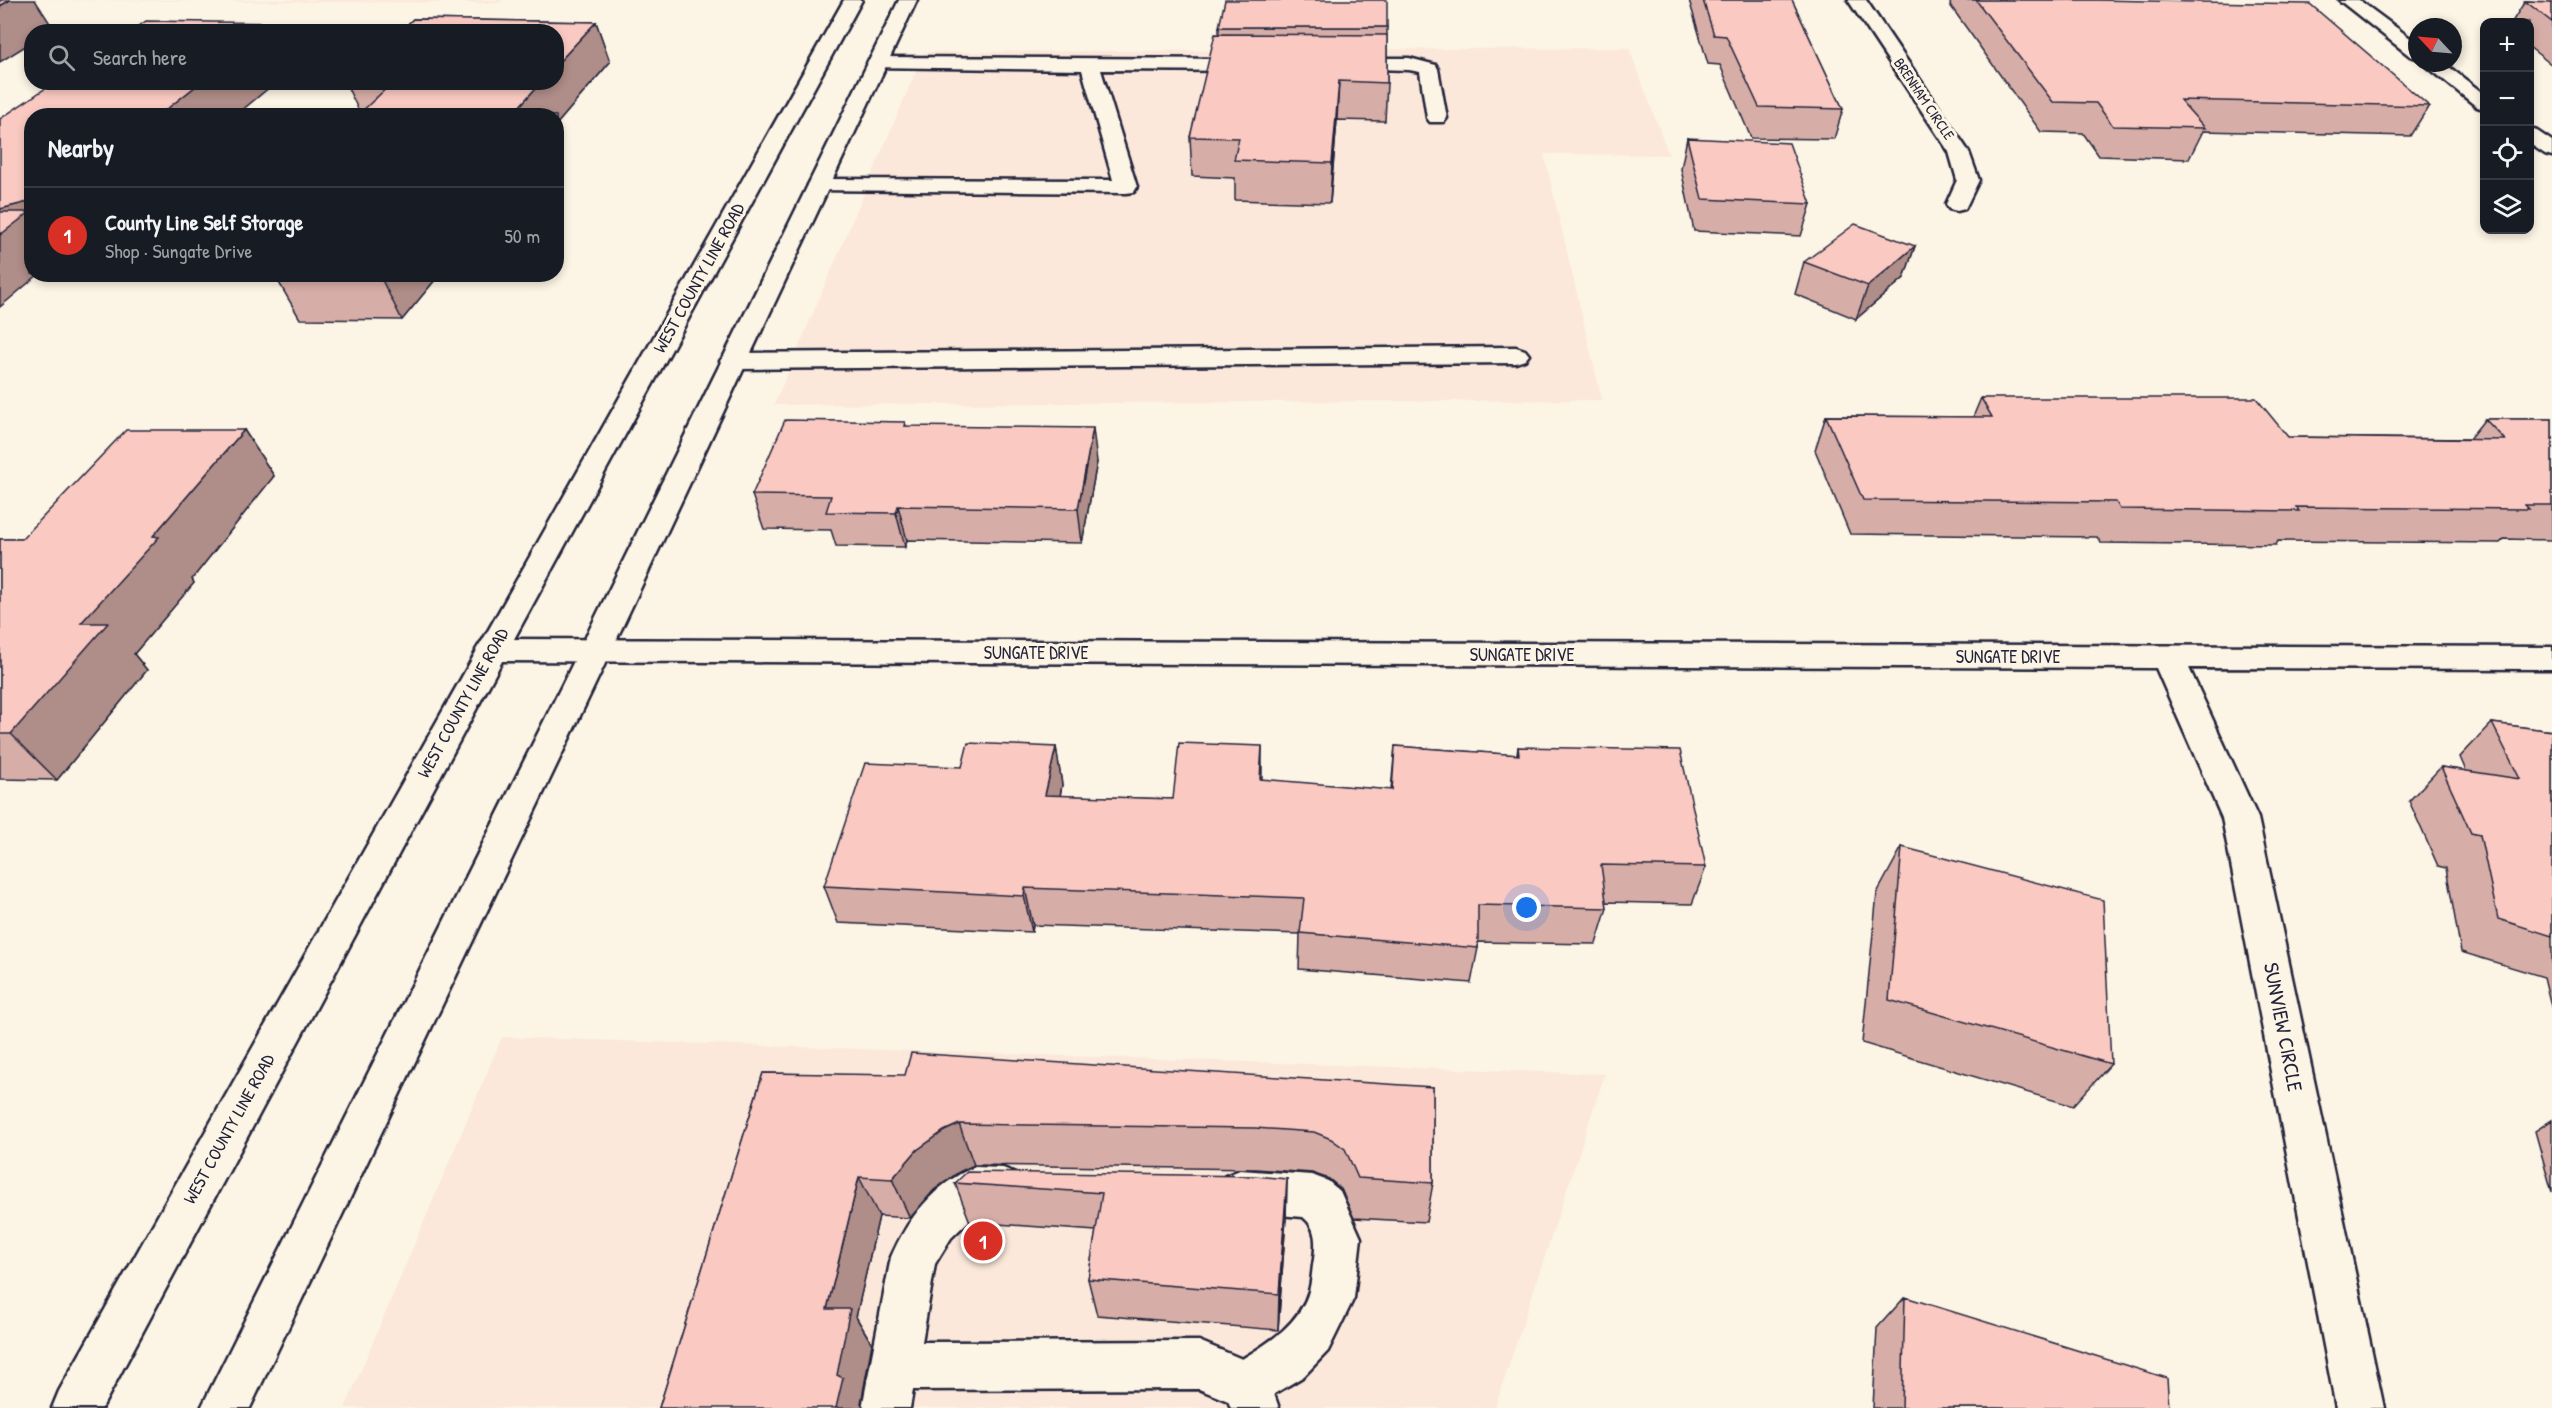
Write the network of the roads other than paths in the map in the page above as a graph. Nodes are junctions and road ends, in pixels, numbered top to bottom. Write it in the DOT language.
graph roads {
  1 [pos="853,0"];
  2 [pos="908,0"];
  3 [pos="1857,0"];
  4 [pos="2348,0"];
  5 [pos="2408,45"];
  6 [pos="876,63"];
  7 [pos="1089,63"];
  8 [pos="1272,64"];
  9 [pos="1329,64"];
  10 [pos="2444,72"];
  11 [pos="2480,100"];
  12 [pos="1437,118"];
  13 [pos="2534,138"];
  14 [pos="2552,150"];
  15 [pos="819,185"];
  16 [pos="1957,204"];
  17 [pos="1516,355"];
  18 [pos="733,361"];
  19 [pos="492,650"];
  20 [pos="595,651"];
  21 [pos="2168,658"];
  22 [pos="2552,658"];
  23 [pos="1047,1189"];
  24 [pos="1198,1191"];
  25 [pos="891,1387"];
  26 [pos="1250,1396"];
  27 [pos="76,1408"];
  28 [pos="225,1408"];
  29 [pos="2360,1408"];
  1 -- 19 [label="main road, WEST COUNTY LINE ROAD"];
  2 -- 6 [label="main road"];
  3 -- 16 [label="main road, BRENHAM CIRCLE"];
  4 -- 5 [label="main road"];
  6 -- 7 [label="main road"];
  6 -- 15 [label="main road"];
  7 -- 8 [label="main road"];
  7 -- 15 [label="main road"];
  9 -- 12 [label="main road"];
  10 -- 11 [label="main road"];
  13 -- 14 [label="main road"];
  15 -- 18 [label="main road"];
  17 -- 18 [label="main road"];
  18 -- 20 [label="main road"];
  19 -- 20 [label="main road, SUNGATE DRIVE"];
  19 -- 27 [label="main road, WEST COUNTY LINE ROAD"];
  20 -- 21 [label="main road, SUNGATE DRIVE"];
  20 -- 28 [label="main road"];
  21 -- 22 [label="main road, SUNGATE DRIVE"];
  21 -- 29 [label="main road, SUNVIEW CIRCLE"];
  23 -- 25 [label="main road"];
  24 -- 26 [label="main road"];
  25 -- 26 [label="main road"];
}
